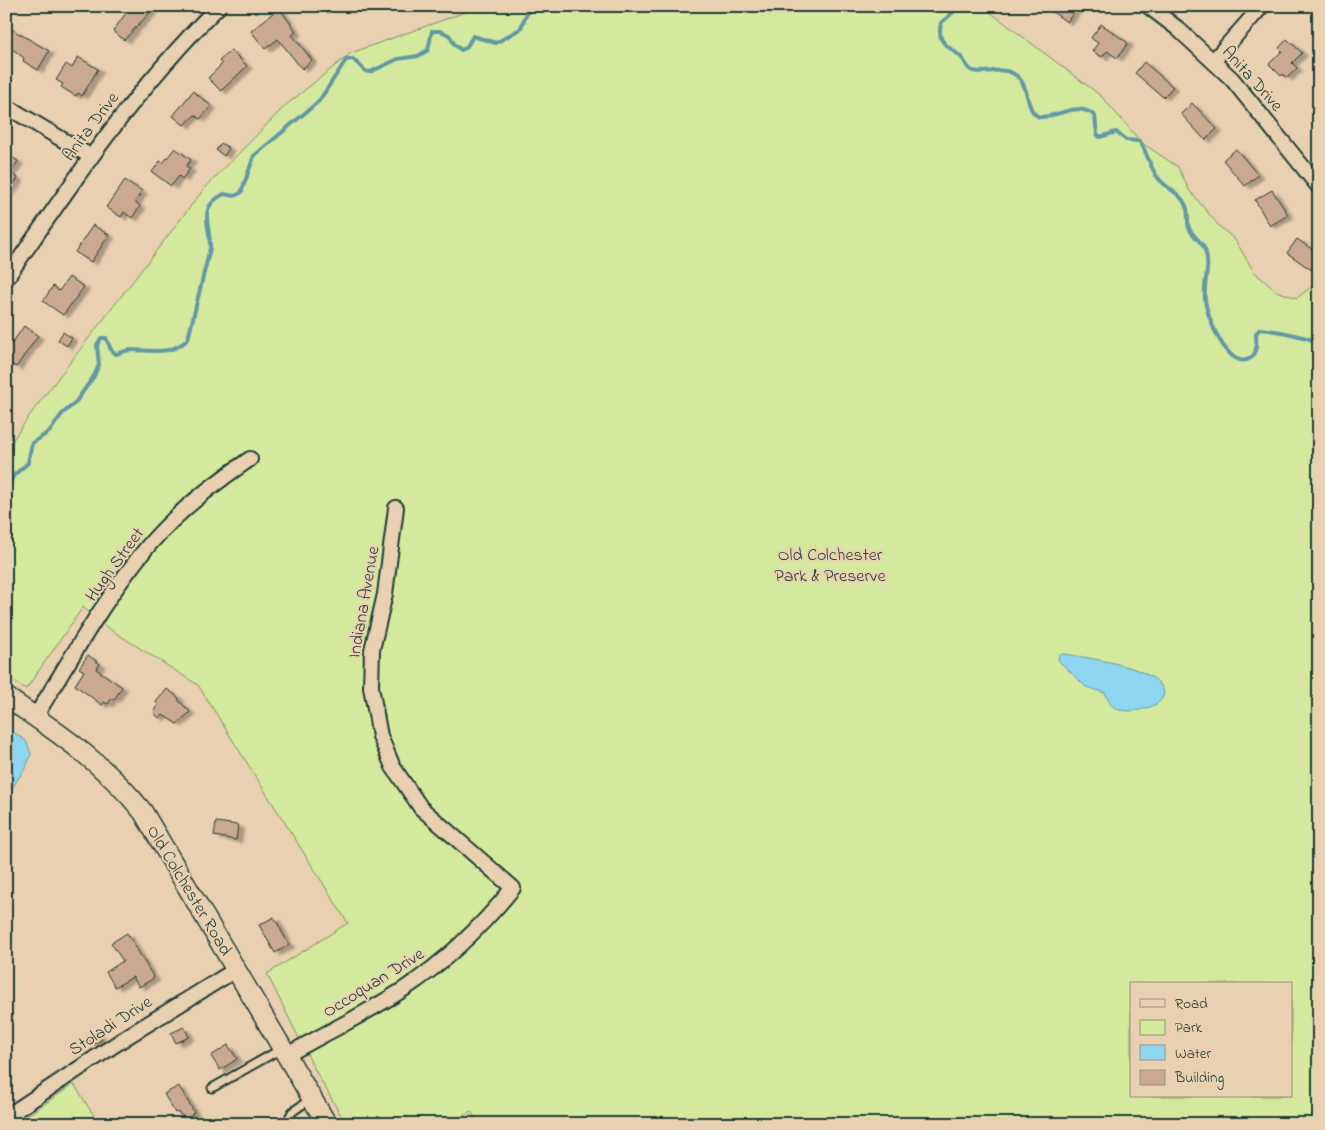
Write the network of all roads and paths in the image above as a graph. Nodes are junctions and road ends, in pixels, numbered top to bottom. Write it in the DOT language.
graph roads {
  1 [pos="219,6"];
  2 [pos="1148,6"];
  3 [pos="1262,6"];
  4 [pos="1214,60"];
  5 [pos="6,106"];
  6 [pos="90,156"];
  7 [pos="1319,187"];
  8 [pos="6,279"];
  9 [pos="250,459"];
  10 [pos="396,508"];
  11 [pos="6,697"];
  12 [pos="35,716"];
  13 [pos="513,888"];
  14 [pos="236,969"];
  15 [pos="285,1052"];
  16 [pos="212,1088"];
  17 [pos="312,1098"];
  18 [pos="6,1117"];
  19 [pos="286,1124"];
  20 [pos="327,1124"];
  1 -- 6 [label="street, Anita Drive"];
  2 -- 4 [label="street, Anita Drive"];
  3 -- 4 [label="street"];
  4 -- 7 [label="street, Anita Drive"];
  5 -- 6 [label="street"];
  6 -- 8 [label="street, Anita Drive"];
  9 -- 12 [label="street, Hugh Street"];
  10 -- 13 [label="street, Indiana Avenue"];
  11 -- 12 [label="street, Old Colchester Road"];
  12 -- 14 [label="street, Old Colchester Road"];
  13 -- 15 [label="street, Occoquan Drive"];
  14 -- 15 [label="street, Old Colchester Road"];
  14 -- 18 [label="street, Stoladi Drive"];
  15 -- 16 [label="lane"];
  15 -- 17 [label="street, Old Colchester Road"];
  17 -- 19 [label="lane"];
  17 -- 20 [label="street, Old Colchester Road"];
}
